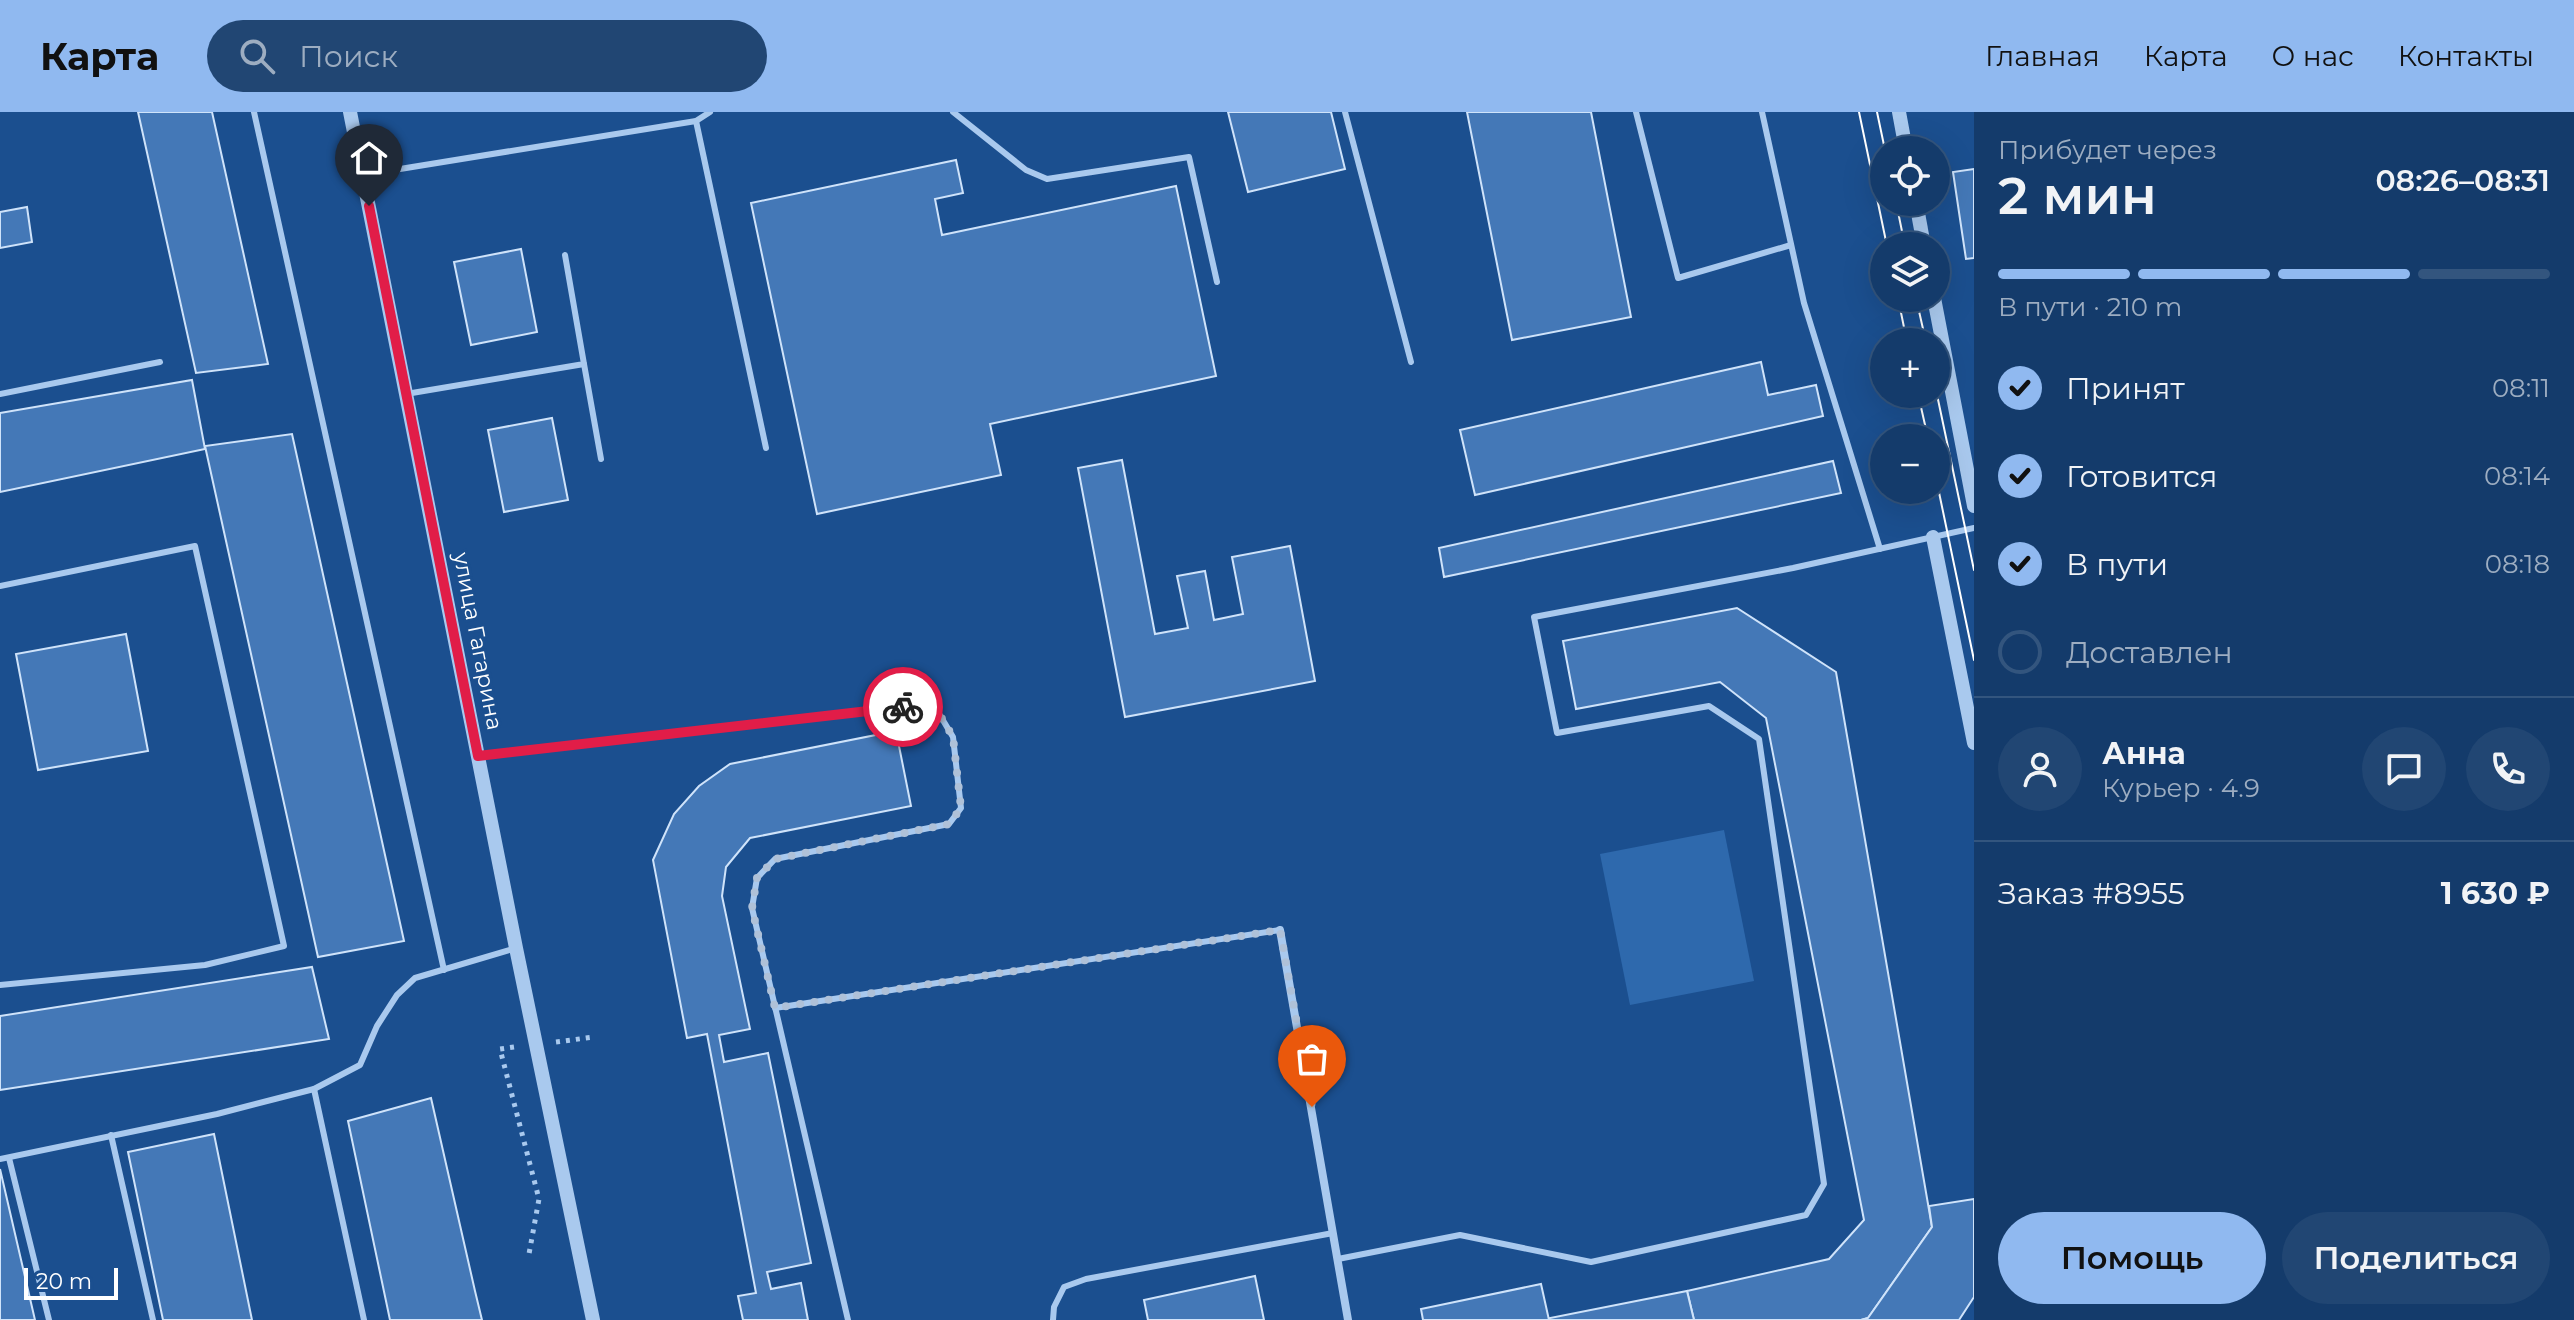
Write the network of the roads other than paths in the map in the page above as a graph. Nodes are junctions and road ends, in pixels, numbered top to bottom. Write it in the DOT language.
graph roads {
  1 [pos="254,112"];
  2 [pos="350,112"];
  3 [pos="710,112"];
  4 [pos="953,112"];
  5 [pos="1345,112"];
  6 [pos="1636,112"];
  7 [pos="1762,112"];
  8 [pos="1899,112"];
  9 [pos="696,121"];
  10 [pos="1903,136"];
  11 [pos="363,175"];
  12 [pos="1791,245"];
  13 [pos="565,255"];
  14 [pos="1217,282"];
  15 [pos="1937,312"];
  16 [pos="160,362"];
  17 [pos="1411,362"];
  18 [pos="584,364"];
  19 [pos="0,394"];
  20 [pos="406,394"];
  21 [pos="766,448"];
  22 [pos="601,459"];
  23 [pos="1971,477"];
  24 [pos="1974,506"];
  25 [pos="1974,528"];
  26 [pos="1933,537"];
  27 [pos="1880,549"];
  28 [pos="0,586"];
  29 [pos="1974,743"];
  30 [pos="478,756"];
  31 [pos="1280,930"];
  32 [pos="516,948"];
  33 [pos="444,970"];
  34 [pos="0,985"];
  35 [pos="775,1008"];
  36 [pos="314,1089"];
  37 [pos="111,1135"];
  38 [pos="9,1158"];
  39 [pos="0,1159"];
  40 [pos="1333,1233"];
  41 [pos="1338,1259"];
  42 [pos="49,1320"];
  43 [pos="153,1320"];
  44 [pos="364,1320"];
  45 [pos="593,1320"];
  46 [pos="848,1320"];
  47 [pos="1053,1320"];
  48 [pos="1348,1320"];
  1 -- 33 [label="lane"];
  2 -- 11 [label="street, улица Гагарина"];
  3 -- 9 [label="lane"];
  4 -- 14 [label="lane"];
  5 -- 17 [label="lane"];
  6 -- 12 [label="lane"];
  7 -- 12 [label="lane"];
  8 -- 10 [label="street"];
  9 -- 11 [label="lane"];
  9 -- 21 [label="lane"];
  11 -- 20 [label="street, улица Гагарина"];
  12 -- 27 [label="lane"];
  13 -- 18 [label="lane"];
  15 -- 23 [label="street"];
  16 -- 19 [label="lane"];
  18 -- 20 [label="lane"];
  18 -- 22 [label="lane"];
  20 -- 30 [label="street, улица Гагарина"];
  23 -- 24 [label="street"];
  25 -- 26 [label="lane"];
  26 -- 27 [label="lane"];
  26 -- 29 [label="street"];
  27 -- 41 [label="lane"];
  28 -- 34 [label="lane"];
  30 -- 32 [label="street, улица Гагарина"];
  30 -- 35 [label="lane"];
  31 -- 35 [label="lane"];
  31 -- 40 [label="street"];
  32 -- 33 [label="lane"];
  32 -- 45 [label="street, улица Гагарина"];
  33 -- 36 [label="lane"];
  35 -- 46 [label="lane"];
  36 -- 37 [label="lane"];
  36 -- 44 [label="lane"];
  37 -- 38 [label="lane"];
  37 -- 43 [label="lane"];
  38 -- 39 [label="lane"];
  38 -- 42 [label="lane"];
  40 -- 41 [label="street"];
  40 -- 47 [label="lane"];
  41 -- 48 [label="street"];
}
